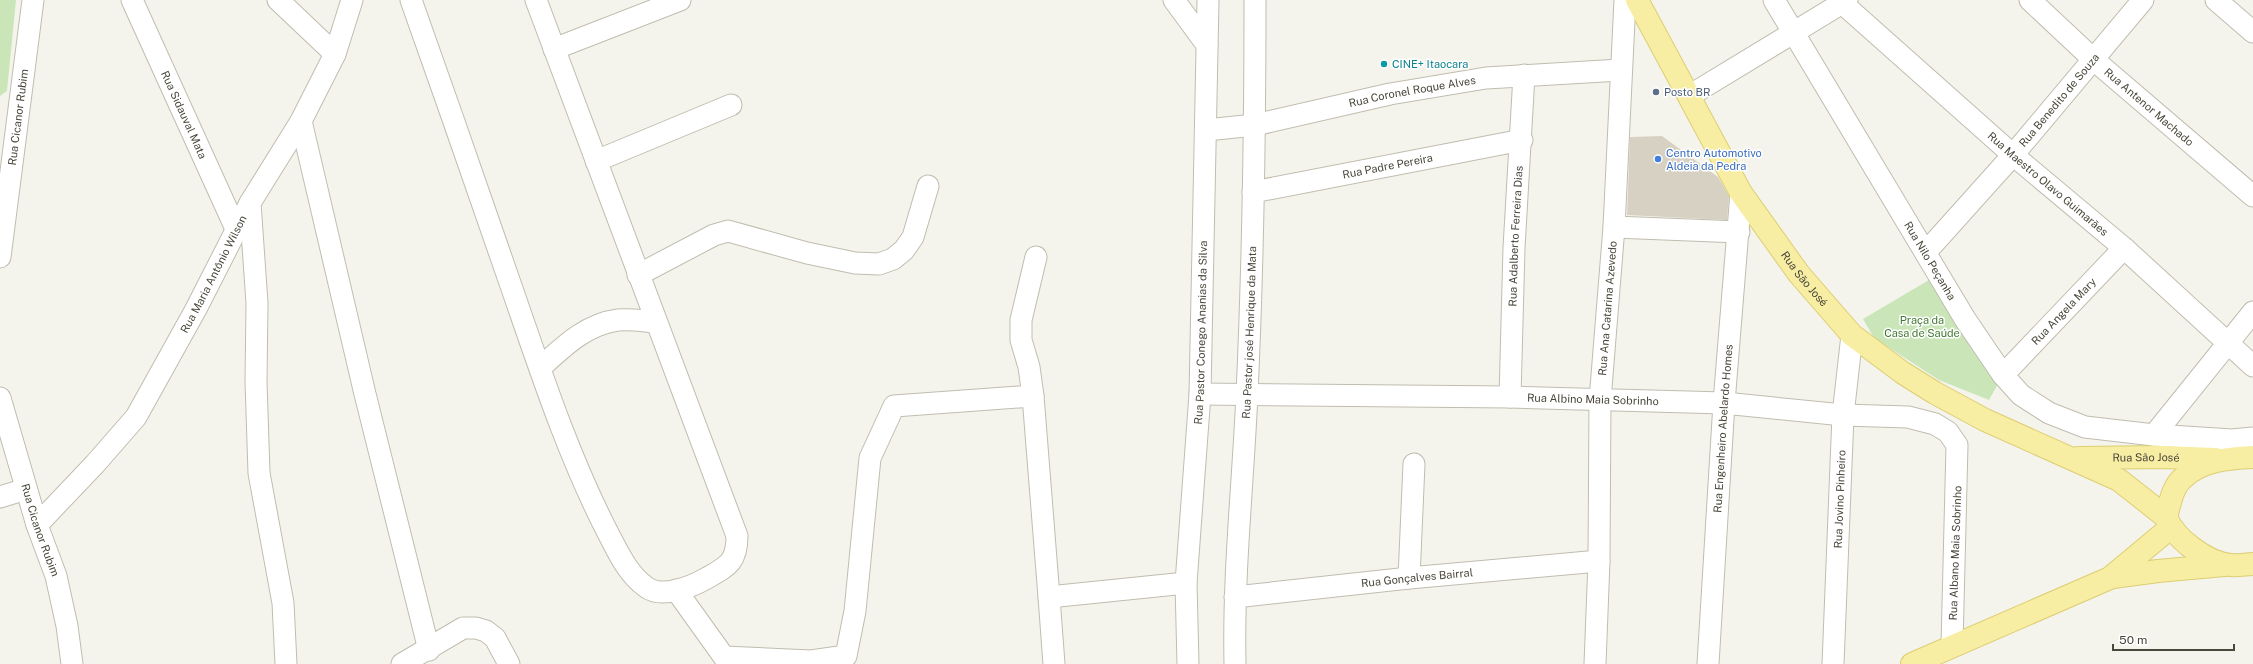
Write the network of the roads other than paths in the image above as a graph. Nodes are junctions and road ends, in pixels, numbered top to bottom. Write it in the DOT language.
graph roads {
  1 [pos="33,0"];
  2 [pos="132,0"];
  3 [pos="278,0"];
  4 [pos="352,0"];
  5 [pos="411,0"];
  6 [pos="536,0"];
  7 [pos="680,0"];
  8 [pos="1174,0"];
  9 [pos="1208,0"];
  10 [pos="1255,0"];
  11 [pos="1624,0"];
  12 [pos="1637,0"];
  13 [pos="1774,0"];
  14 [pos="2030,0"];
  15 [pos="2143,0"];
  16 [pos="1845,2"];
  17 [pos="2221,2"];
  18 [pos="2253,32"];
  19 [pos="1792,33"];
  20 [pos="1207,45"];
  21 [pos="554,49"];
  22 [pos="335,54"];
  23 [pos="2094,60"];
  24 [pos="1620,70"];
  25 [pos="1524,75"];
  26 [pos="1689,96"];
  27 [pos="731,105"];
  28 [pos="301,121"];
  29 [pos="1255,125"];
  30 [pos="1206,130"];
  31 [pos="1522,140"];
  32 [pos="6,150"];
  33 [pos="2013,155"];
  34 [pos="596,161"];
  35 [pos="928,186"];
  36 [pos="1253,192"];
  37 [pos="1742,193"];
  38 [pos="2253,196"];
  39 [pos="250,203"];
  40 [pos="1614,227"];
  41 [pos="236,229"];
  42 [pos="1739,232"];
  43 [pos="2124,248"];
  44 [pos="1926,252"];
  45 [pos="0,257"];
  46 [pos="1036,257"];
  47 [pos="638,275"];
  48 [pos="2253,312"];
  49 [pos="656,322"];
  50 [pos="1852,335"];
  51 [pos="2228,342"];
  52 [pos="2253,366"];
  53 [pos="540,368"];
  54 [pos="2003,375"];
  55 [pos="1247,393"];
  56 [pos="1200,394"];
  57 [pos="1032,396"];
  58 [pos="1510,397"];
  59 [pos="0,398"];
  60 [pos="1600,400"];
  61 [pos="1724,403"];
  62 [pos="1844,415"];
  63 [pos="2154,435"];
  64 [pos="2253,438"];
  65 [pos="2253,457"];
  66 [pos="2072,458"];
  67 [pos="2220,459"];
  68 [pos="1958,462"];
  69 [pos="1414,464"];
  70 [pos="26,489"];
  71 [pos="0,497"];
  72 [pos="2168,523"];
  73 [pos="37,525"];
  74 [pos="1598,561"];
  75 [pos="2253,564"];
  76 [pos="2230,565"];
  77 [pos="1409,578"];
  78 [pos="2110,578"];
  79 [pos="1186,583"];
  80 [pos="676,590"];
  81 [pos="1049,597"];
  82 [pos="1235,597"];
  83 [pos="1952,645"];
  84 [pos="429,650"];
  85 [pos="72,664"];
  86 [pos="286,664"];
  87 [pos="402,664"];
  88 [pos="509,664"];
  89 [pos="1054,664"];
  90 [pos="1188,664"];
  91 [pos="1235,664"];
  92 [pos="1595,664"];
  93 [pos="1708,664"];
  94 [pos="1833,664"];
  95 [pos="1912,664"];
  1 -- 32 [label="street, Rua Cicanor Rubim"];
  2 -- 41 [label="street, Rua Sidauval Mata"];
  3 -- 22 [label="street"];
  4 -- 22 [label="street, Rua Maria Antônio Wilson"];
  5 -- 53 [label="street"];
  6 -- 21 [label="street"];
  7 -- 21 [label="street"];
  8 -- 20 [label="street"];
  9 -- 20 [label="street, Rua Pastor Conego Ananias da Silva"];
  10 -- 29 [label="street, Rua Pastor josé Henrique da Mata"];
  11 -- 24 [label="street, Rua Ana Catarina Azevedo"];
  12 -- 26 [label="main road, Rua São José"];
  13 -- 19 [label="street, Rua Nilo Peçanha"];
  14 -- 23 [label="street, Rua Antenor Machado"];
  15 -- 23 [label="street, Rua Benedito de Souza"];
  16 -- 19 [label="street"];
  16 -- 33 [label="street, Rua Maestro Olavo Guimarães"];
  17 -- 18 [label="street"];
  19 -- 26 [label="street"];
  19 -- 44 [label="street, Rua Nilo Peçanha"];
  20 -- 30 [label="street, Rua Pastor Conego Ananias da Silva"];
  21 -- 34 [label="street"];
  22 -- 28 [label="street, Rua Maria Antônio Wilson"];
  23 -- 33 [label="street, Rua Benedito de Souza"];
  23 -- 38 [label="street, Rua Antenor Machado"];
  24 -- 25 [label="street, Rua Coronel Roque Alves"];
  24 -- 40 [label="street, Rua Ana Catarina Azevedo"];
  25 -- 29 [label="street, Rua Coronel Roque Alves"];
  25 -- 31 [label="street, Rua Adalberto Ferreira Dias"];
  26 -- 37 [label="main road, Rua São José"];
  27 -- 34 [label="street"];
  28 -- 39 [label="street, Rua Maria Antônio Wilson"];
  28 -- 84 [label="street"];
  29 -- 30 [label="street, Rua Coronel Roque Alves"];
  29 -- 36 [label="street, Rua Pastor josé Henrique da Mata"];
  30 -- 56 [label="street, Rua Pastor Conego Ananias da Silva"];
  31 -- 36 [label="street, Rua Padre Pereira"];
  31 -- 58 [label="street, Rua Adalberto Ferreira Dias"];
  32 -- 45 [label="street, Rua Cicanor Rubim"];
  33 -- 43 [label="street, Rua Maestro Olavo Guimarães"];
  33 -- 44 [label="street, Rua Benedito de Souza"];
  34 -- 47 [label="street"];
  35 -- 47 [label="street"];
  36 -- 55 [label="street, Rua Pastor josé Henrique da Mata"];
  37 -- 42 [label="street, Rua Engenheiro Abelardo Homes"];
  37 -- 50 [label="main road, Rua São José"];
  39 -- 41 [label="street, Rua Maria Antônio Wilson"];
  39 -- 86 [label="street"];
  40 -- 42 [label="street"];
  40 -- 60 [label="street, Rua Ana Catarina Azevedo"];
  41 -- 73 [label="street, Rua Maria Antônio Wilson"];
  42 -- 61 [label="street, Rua Engenheiro Abelardo Homes"];
  43 -- 51 [label="street, Rua Maestro Olavo Guimarães"];
  43 -- 54 [label="street, Rua Angela Mary"];
  44 -- 54 [label="street, Rua Nilo Peçanha"];
  46 -- 57 [label="street"];
  47 -- 49 [label="street"];
  48 -- 51 [label="street"];
  49 -- 53 [label="street"];
  49 -- 80 [label="street"];
  50 -- 62 [label="street, Rua Jovino Pinheiro"];
  50 -- 66 [label="main road, Rua São José"];
  51 -- 52 [label="street, Rua Maestro Olavo Guimarães"];
  51 -- 63 [label="street"];
  53 -- 80 [label="street"];
  54 -- 63 [label="street, Rua Nilo Peçanha"];
  55 -- 56 [label="street, Rua Albino Maia Sobrinho"];
  55 -- 58 [label="street, Rua Albino Maia Sobrinho"];
  55 -- 82 [label="street, Rua Pastor josé Henrique da Mata"];
  56 -- 79 [label="street, Rua Pastor Conego Ananias da Silva"];
  57 -- 80 [label="street"];
  57 -- 81 [label="street"];
  58 -- 60 [label="street, Rua Albino Maia Sobrinho"];
  59 -- 70 [label="street, Rua Cicanor Rubim"];
  60 -- 61 [label="street, Rua Albino Maia Sobrinho"];
  60 -- 74 [label="street, Rua Ana Catarina Azevedo"];
  61 -- 62 [label="street, Rua Albino Maia Sobrinho"];
  61 -- 93 [label="street, Rua Engenheiro Abelardo Homes"];
  62 -- 68 [label="street, Rua Albino Maia Sobrinho"];
  62 -- 94 [label="street, Rua Jovino Pinheiro"];
  63 -- 64 [label="street, Rua Nilo Peçanha"];
  65 -- 67 [label="main road, Rua São José"];
  66 -- 67 [label="main road, Rua São José"];
  66 -- 72 [label="main road, Rua São José"];
  67 -- 72 [label="main road"];
  68 -- 83 [label="street, Rua Albano Maia Sobrinho"];
  69 -- 77 [label="street"];
  70 -- 71 [label="street"];
  70 -- 73 [label="street, Rua Cicanor Rubim"];
  72 -- 76 [label="main road, Rua São José"];
  72 -- 78 [label="main road"];
  73 -- 85 [label="street, Rua Cicanor Rubim"];
  74 -- 77 [label="street, Rua Gonçalves Bairral"];
  74 -- 92 [label="street, Rua Ana Catarina Azevedo"];
  75 -- 76 [label="main road"];
  76 -- 78 [label="main road"];
  77 -- 82 [label="street, Rua Gonçalves Bairral"];
  78 -- 83 [label="main road"];
  79 -- 81 [label="street"];
  79 -- 90 [label="street, Rua Pastor Conego Ananias da Silva"];
  81 -- 89 [label="street"];
  82 -- 91 [label="street, Rua Pastor josé Henrique da Mata"];
  83 -- 95 [label="main road"];
  84 -- 87 [label="street"];
  84 -- 88 [label="street"];
}
